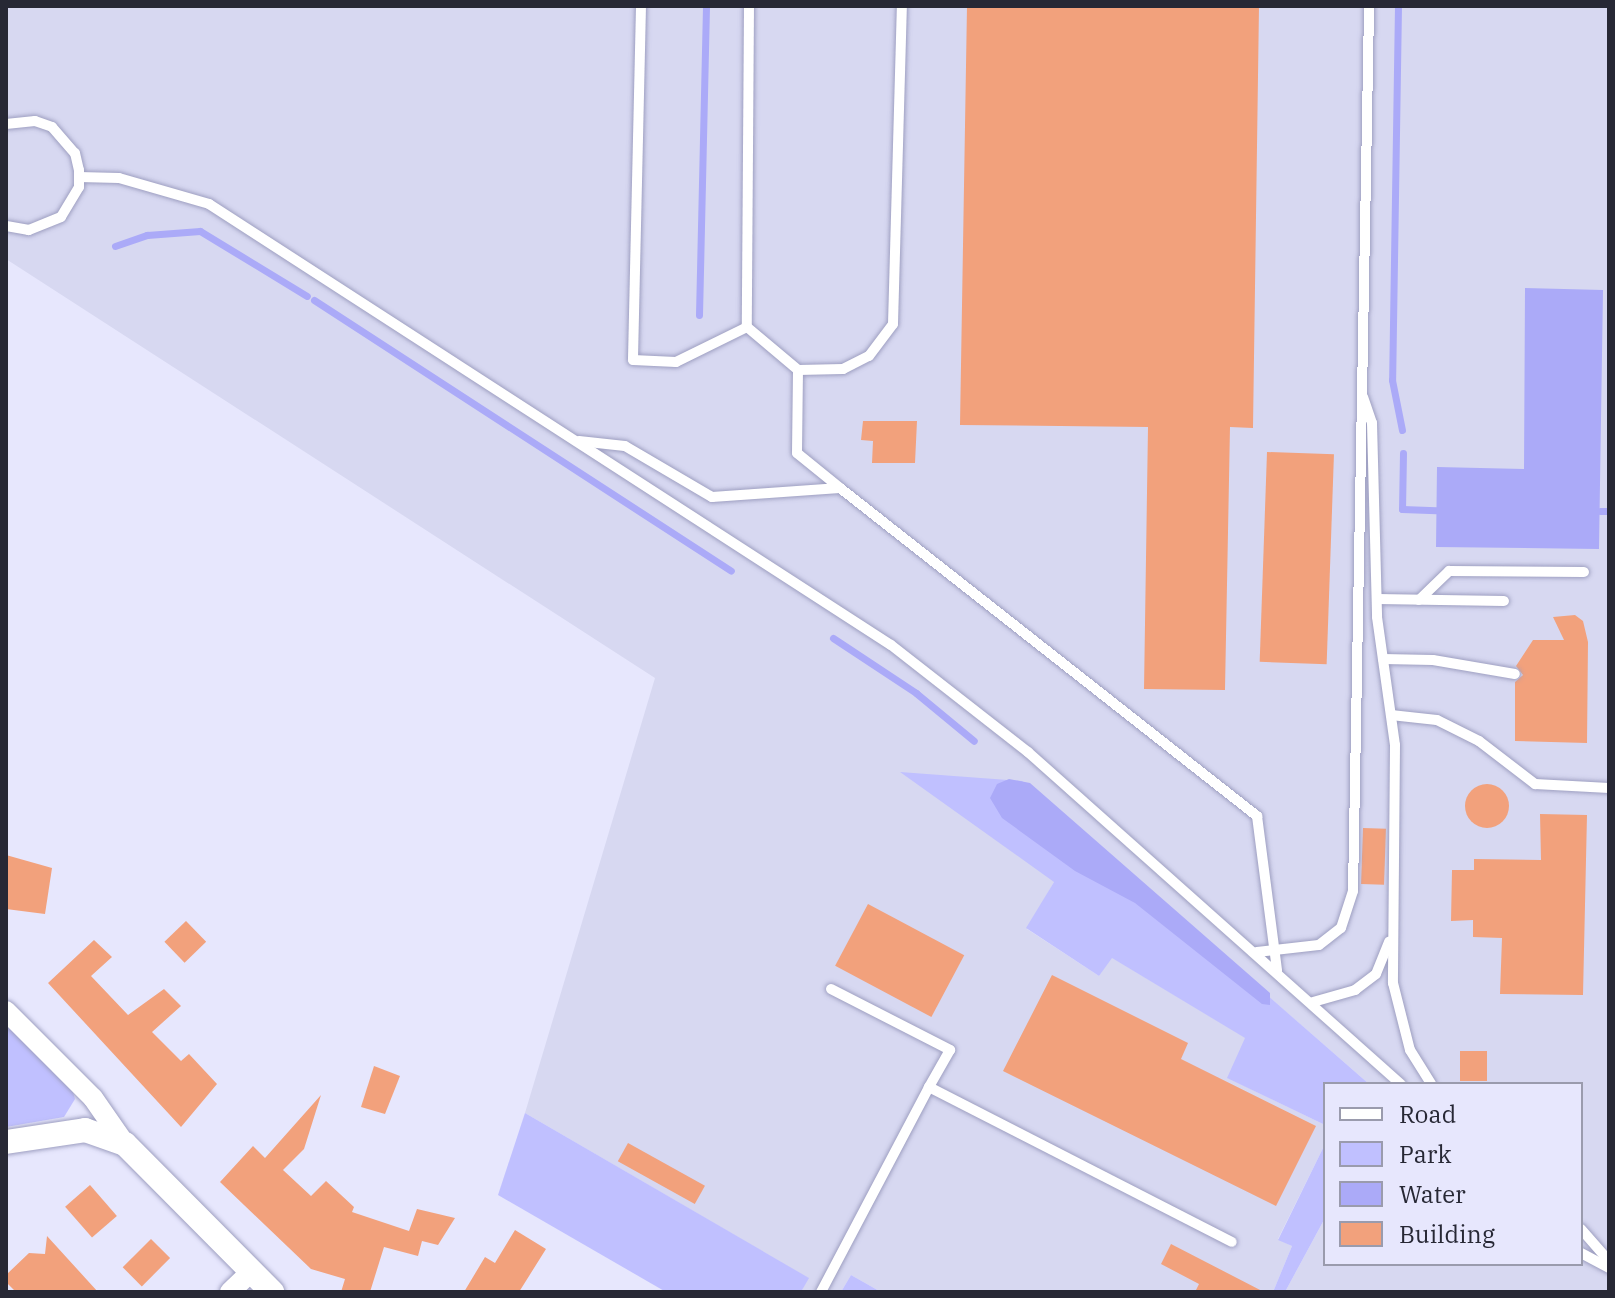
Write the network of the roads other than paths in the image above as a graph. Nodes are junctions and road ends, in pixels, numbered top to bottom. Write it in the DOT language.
graph roads {
  1 [pos="641,6"];
  2 [pos="749,6"];
  3 [pos="902,6"];
  4 [pos="1369,6"];
  5 [pos="6,124"];
  6 [pos="79,177"];
  7 [pos="6,226"];
  8 [pos="747,327"];
  9 [pos="798,370"];
  10 [pos="1360,388"];
  11 [pos="573,440"];
  12 [pos="840,488"];
  13 [pos="1584,572"];
  14 [pos="1377,599"];
  15 [pos="1419,600"];
  16 [pos="1504,601"];
  17 [pos="1383,659"];
  18 [pos="1515,674"];
  19 [pos="1391,715"];
  20 [pos="1609,788"];
  21 [pos="1392,930"];
  22 [pos="1274,950"];
  23 [pos="1257,952"];
  24 [pos="1277,971"];
  25 [pos="831,989"];
  26 [pos="1313,1002"];
  27 [pos="6,1011"];
  28 [pos="1399,1082"];
  29 [pos="1430,1082"];
  30 [pos="929,1087"];
  31 [pos="6,1142"];
  32 [pos="125,1144"];
  33 [pos="1583,1231"];
  34 [pos="1232,1242"];
  35 [pos="1583,1254"];
  36 [pos="1609,1261"];
  37 [pos="1609,1268"];
  38 [pos="251,1272"];
  39 [pos="230,1292"];
  40 [pos="272,1292"];
  41 [pos="821,1292"];
  1 -- 8 [label="lane"];
  2 -- 8 [label="lane"];
  3 -- 9 [label="lane"];
  4 -- 10 [label="lane"];
  5 -- 6 [label="lane"];
  6 -- 7 [label="lane"];
  6 -- 11 [label="lane"];
  8 -- 9 [label="lane"];
  9 -- 12 [label="lane"];
  10 -- 14 [label="lane"];
  10 -- 22 [label="lane"];
  11 -- 12 [label="lane"];
  11 -- 23 [label="lane"];
  12 -- 22 [label="lane"];
  13 -- 15 [label="lane"];
  14 -- 15 [label="lane"];
  14 -- 17 [label="lane"];
  15 -- 16 [label="lane"];
  17 -- 18 [label="lane"];
  17 -- 19 [label="lane"];
  19 -- 20 [label="lane"];
  19 -- 21 [label="lane"];
  21 -- 26 [label="lane"];
  21 -- 29 [label="lane"];
  22 -- 23 [label="lane"];
  22 -- 24 [label="lane"];
  23 -- 24 [label="lane"];
  24 -- 26 [label="lane"];
  25 -- 30 [label="lane"];
  26 -- 28 [label="lane"];
  27 -- 32 [label="street"];
  30 -- 34 [label="lane"];
  30 -- 41 [label="lane"];
  31 -- 32 [label="street"];
  32 -- 38 [label="street"];
  33 -- 36 [label="lane"];
  35 -- 37 [label="lane"];
  38 -- 39 [label="street"];
  38 -- 40 [label="street"];
}
